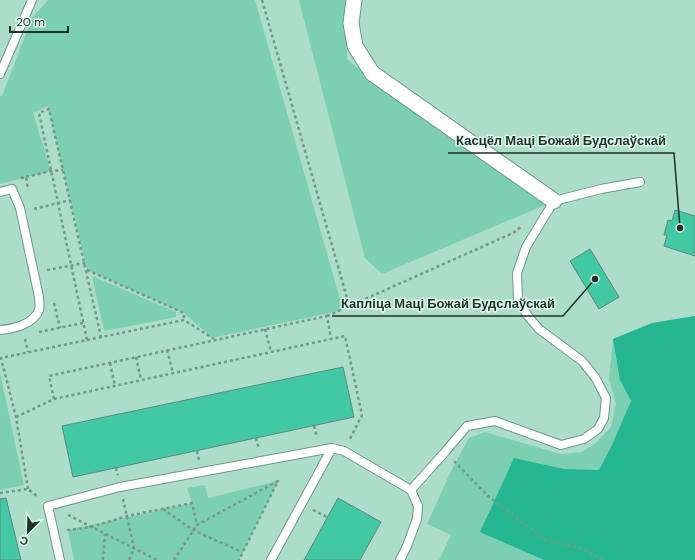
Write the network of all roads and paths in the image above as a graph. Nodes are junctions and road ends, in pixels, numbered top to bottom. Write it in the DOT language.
graph roads {
  1 [pos="32,0"];
  2 [pos="262,0"];
  3 [pos="354,0"];
  4 [pos="0,74"];
  5 [pos="39,113"];
  6 [pos="63,170"];
  7 [pos="26,177"];
  8 [pos="640,182"];
  9 [pos="0,192"];
  10 [pos="70,200"];
  11 [pos="554,200"];
  12 [pos="33,209"];
  13 [pos="513,234"];
  14 [pos="85,263"];
  15 [pos="47,270"];
  16 [pos="87,270"];
  17 [pos="349,306"];
  18 [pos="327,316"];
  19 [pos="184,320"];
  20 [pos="83,323"];
  21 [pos="265,329"];
  22 [pos="0,330"];
  23 [pos="38,332"];
  24 [pos="24,335"];
  25 [pos="101,337"];
  26 [pos="331,339"];
  27 [pos="87,340"];
  28 [pos="215,340"];
  29 [pos="167,350"];
  30 [pos="28,352"];
  31 [pos="271,352"];
  32 [pos="136,357"];
  33 [pos="110,363"];
  34 [pos="173,373"];
  35 [pos="141,380"];
  36 [pos="115,386"];
  37 [pos="54,399"];
  38 [pos="16,417"];
  39 [pos="332,448"];
  40 [pos="344,452"];
  41 [pos="445,452"];
  42 [pos="120,487"];
  43 [pos="411,490"];
  44 [pos="0,494"];
  45 [pos="48,506"];
  46 [pos="163,509"];
  47 [pos="127,516"];
  48 [pos="197,524"];
  49 [pos="91,527"];
  50 [pos="193,530"];
  51 [pos="105,534"];
  52 [pos="69,538"];
  53 [pos="134,548"];
  54 [pos="242,552"];
  55 [pos="60,560"];
  56 [pos="103,560"];
  57 [pos="129,560"];
  58 [pos="157,560"];
  59 [pos="174,560"];
  60 [pos="239,560"];
  61 [pos="271,560"];
  62 [pos="400,560"];
  63 [pos="603,560"];
  1 -- 4 [label="lane"];
  2 -- 17 [label="path"];
  3 -- 11 [label="street"];
  5 -- 6 [label="path"];
  6 -- 7 [label="path"];
  6 -- 10 [label="path"];
  8 -- 11 [label="lane"];
  9 -- 22 [label="lane"];
  10 -- 12 [label="path"];
  10 -- 14 [label="path"];
  11 -- 41 [label="lane"];
  13 -- 17 [label="path"];
  14 -- 15 [label="path"];
  14 -- 16 [label="path"];
  16 -- 19 [label="path"];
  16 -- 25 [label="path"];
  17 -- 18 [label="path"];
  18 -- 21 [label="path"];
  18 -- 26 [label="path"];
  19 -- 25 [label="path"];
  19 -- 28 [label="path"];
  20 -- 23 [label="path"];
  21 -- 28 [label="path"];
  21 -- 31 [label="path"];
  24 -- 30 [label="path"];
  25 -- 27 [label="path"];
  26 -- 31 [label="path"];
  26 -- 40 [label="path"];
  28 -- 29 [label="path"];
  29 -- 32 [label="path"];
  29 -- 34 [label="path"];
  31 -- 34 [label="path"];
  32 -- 33 [label="path"];
  32 -- 35 [label="path"];
  33 -- 36 [label="path"];
  33 -- 37 [label="path"];
  34 -- 35 [label="path"];
  35 -- 36 [label="path"];
  36 -- 37 [label="path"];
  37 -- 38 [label="path"];
  39 -- 40 [label="lane"];
  39 -- 42 [label="lane"];
  39 -- 61 [label="lane"];
  40 -- 43 [label="lane"];
  41 -- 43 [label="lane"];
  41 -- 63 [label="path"];
  42 -- 45 [label="lane"];
  42 -- 47 [label="path"];
  43 -- 62 [label="lane"];
  44 -- 45 [label="path"];
  45 -- 49 [label="path"];
  45 -- 55 [label="lane"];
  46 -- 47 [label="path"];
  46 -- 48 [label="path"];
  46 -- 50 [label="path"];
  47 -- 49 [label="path"];
  47 -- 53 [label="path"];
  48 -- 50 [label="path"];
  48 -- 54 [label="path"];
  49 -- 51 [label="path"];
  49 -- 52 [label="path"];
  50 -- 54 [label="path"];
  50 -- 59 [label="path"];
  51 -- 53 [label="path"];
  51 -- 56 [label="path"];
  53 -- 57 [label="path"];
  53 -- 58 [label="path"];
  54 -- 60 [label="path"];
}
